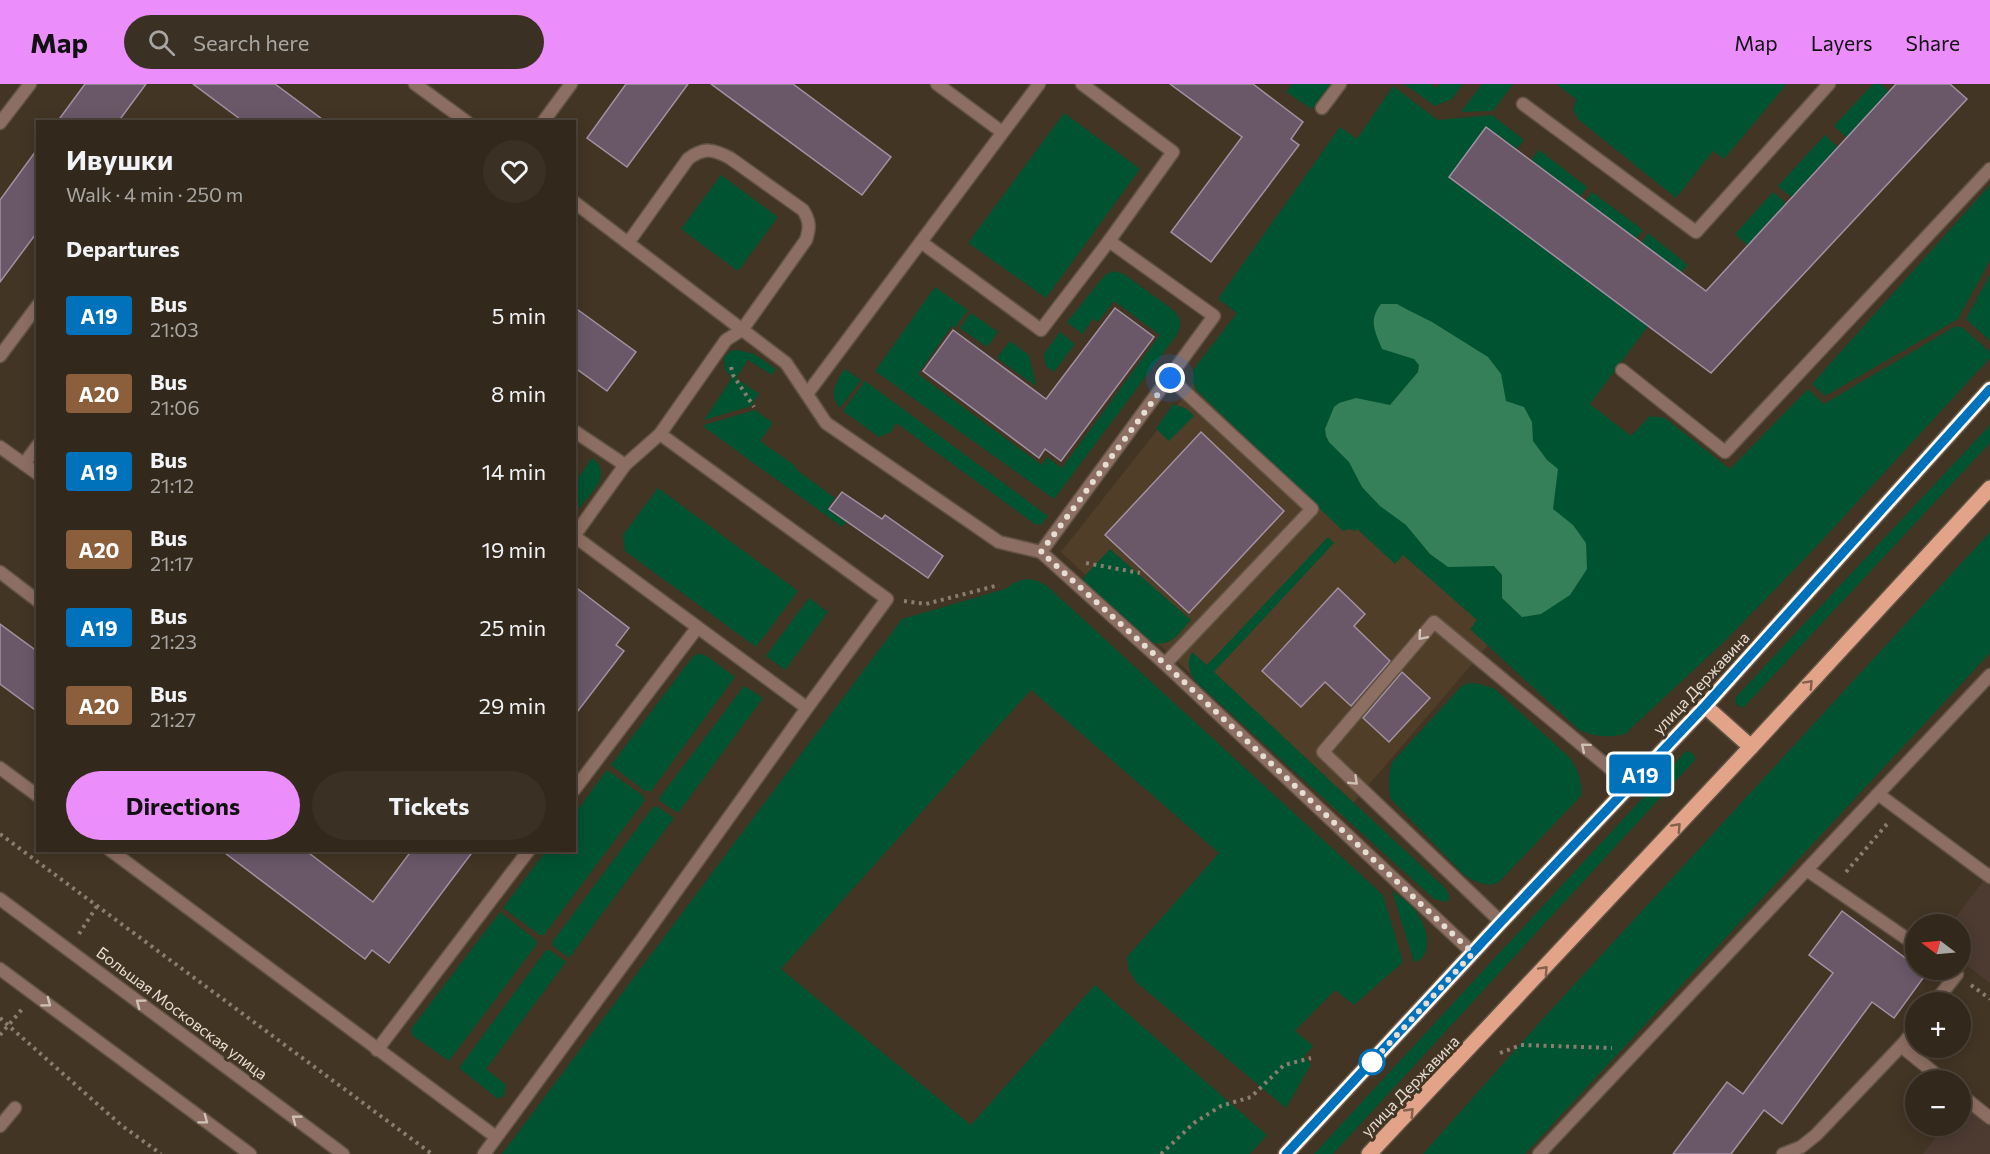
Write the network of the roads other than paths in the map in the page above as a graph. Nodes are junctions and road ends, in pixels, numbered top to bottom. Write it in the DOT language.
graph roads {
  1 [pos="30,84"];
  2 [pos="415,84"];
  3 [pos="571,84"];
  4 [pos="937,84"];
  5 [pos="1039,84"];
  6 [pos="1082,84"];
  7 [pos="1340,84"];
  8 [pos="1829,84"];
  9 [pos="1522,104"];
  10 [pos="1322,108"];
  11 [pos="464,120"];
  12 [pos="544,120"];
  13 [pos="0,123"];
  14 [pos="1002,132"];
  15 [pos="1990,168"];
  16 [pos="576,204"];
  17 [pos="1109,241"];
  18 [pos="921,242"];
  19 [pos="628,243"];
  20 [pos="36,308"];
  21 [pos="742,330"];
  22 [pos="0,356"];
  23 [pos="1622,370"];
  24 [pos="1170,378"];
  25 [pos="1990,389"];
  26 [pos="807,394"];
  27 [pos="576,432"];
  28 [pos="660,434"];
  29 [pos="0,447"];
  30 [pos="36,448"];
  31 [pos="24,464"];
  32 [pos="625,465"];
  33 [pos="36,473"];
  34 [pos="1990,488"];
  35 [pos="576,533"];
  36 [pos="576,537"];
  37 [pos="1041,552"];
  38 [pos="0,572"];
  39 [pos="36,599"];
  40 [pos="697,628"];
  41 [pos="1165,664"];
  42 [pos="1990,675"];
  43 [pos="1705,706"];
  44 [pos="807,708"];
  45 [pos="1751,747"];
  46 [pos="0,768"];
  47 [pos="1630,785"];
  48 [pos="576,787"];
  49 [pos="1878,794"];
  50 [pos="36,795"];
  51 [pos="113,852"];
  52 [pos="527,852"];
  53 [pos="1807,870"];
  54 [pos="1990,877"];
  55 [pos="0,899"];
  56 [pos="1501,922"];
  57 [pos="1905,937"];
  58 [pos="1473,953"];
  59 [pos="0,969"];
  60 [pos="1952,980"];
  61 [pos="1943,992"];
  62 [pos="1905,1041"];
  63 [pos="1901,1046"];
  64 [pos="377,1050"];
  65 [pos="1931,1070"];
  66 [pos="1971,1103"];
  67 [pos="15,1108"];
  68 [pos="1990,1118"];
  69 [pos="0,1126"];
  70 [pos="496,1137"];
  71 [pos="250,1154"];
  72 [pos="344,1154"];
  73 [pos="484,1154"];
  74 [pos="1286,1154"];
  75 [pos="1369,1154"];
  76 [pos="1539,1154"];
  77 [pos="1783,1154"];
  1 -- 13 [label="street"];
  2 -- 11 [label="street"];
  3 -- 12 [label="street"];
  4 -- 14 [label="street"];
  5 -- 14 [label="street"];
  6 -- 17 [label="street"];
  7 -- 10 [label="street"];
  8 -- 9 [label="street"];
  14 -- 18 [label="street"];
  15 -- 23 [label="street"];
  16 -- 19 [label="street"];
  17 -- 18 [label="street"];
  17 -- 24 [label="street"];
  18 -- 26 [label="street"];
  19 -- 21 [label="street"];
  19 -- 21 [label="street"];
  20 -- 22 [label="street"];
  21 -- 26 [label="street"];
  21 -- 28 [label="street"];
  24 -- 37 [label="street"];
  24 -- 41 [label="street"];
  25 -- 43 [label="main road, улица Державина"];
  26 -- 37 [label="street"];
  27 -- 32 [label="street"];
  28 -- 32 [label="street"];
  28 -- 44 [label="street"];
  29 -- 31 [label="street"];
  30 -- 31 [label="street"];
  31 -- 33 [label="street"];
  32 -- 35 [label="street"];
  45 -- 34 [label="main road, улица Державина, one-way"];
  36 -- 40 [label="street"];
  37 -- 41 [label="street"];
  38 -- 39 [label="street"];
  40 -- 44 [label="street"];
  40 -- 48 [label="street"];
  41 -- 58 [label="street"];
  42 -- 49 [label="street"];
  43 -- 45 [label="main road"];
  43 -- 47 [label="main road, улица Державина"];
  44 -- 70 [label="street"];
  75 -- 45 [label="main road, улица Державина, one-way"];
  46 -- 50 [label="street"];
  47 -- 56 [label="main road, улица Державина"];
  47 -- 56 [label="street, one-way"];
  49 -- 53 [label="street"];
  49 -- 54 [label="street"];
  51 -- 64 [label="street"];
  52 -- 64 [label="street"];
  53 -- 57 [label="street"];
  53 -- 76 [label="street"];
  72 -- 55 [label="street, Большая Московская улица, one-way"];
  56 -- 58 [label="main road, улица Державина"];
  58 -- 74 [label="main road, улица Державина"];
  59 -- 71 [label="street, one-way"];
  60 -- 61 [label="street"];
  62 -- 63 [label="street"];
  63 -- 65 [label="street"];
  63 -- 77 [label="street"];
  64 -- 70 [label="street"];
  66 -- 68 [label="street"];
  67 -- 69 [label="street"];
  70 -- 73 [label="street"];
}
